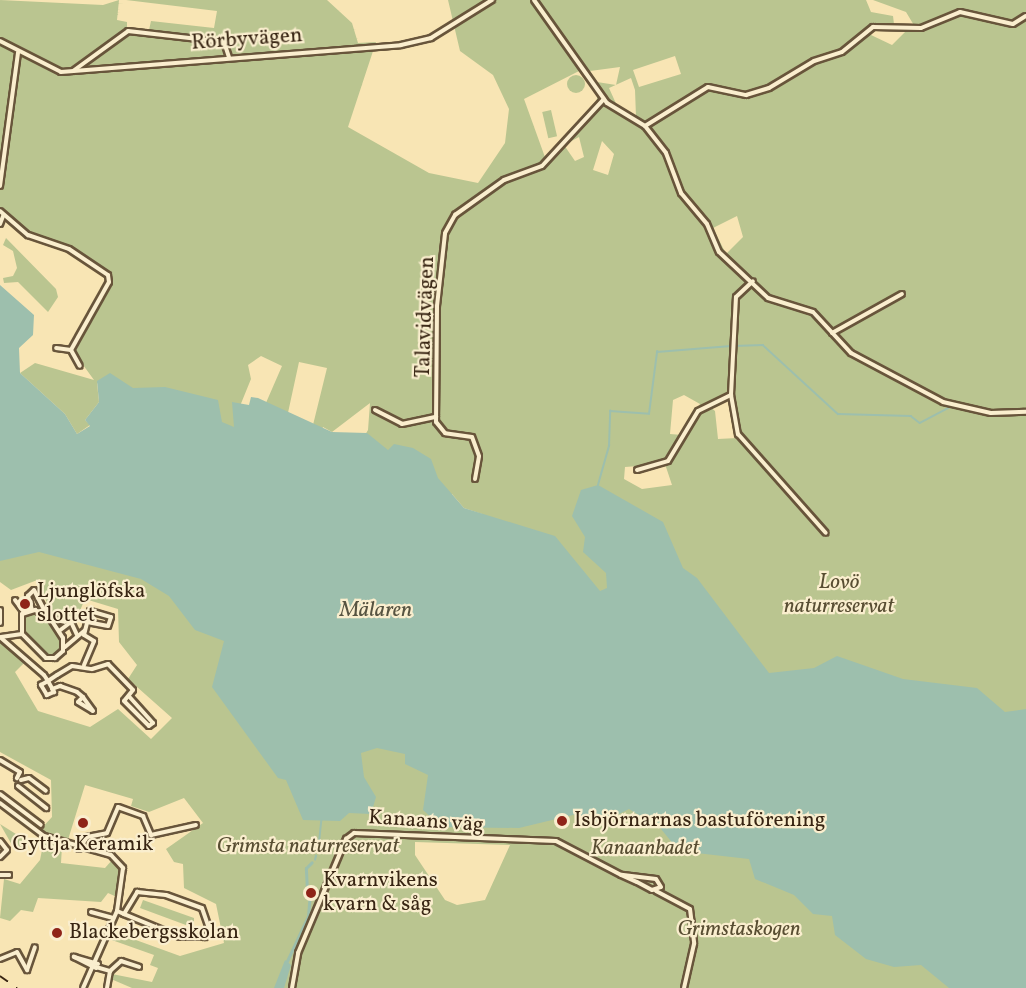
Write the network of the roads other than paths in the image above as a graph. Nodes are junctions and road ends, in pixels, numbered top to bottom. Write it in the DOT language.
graph roads {
  1 [pos="492,0"];
  2 [pos="534,0"];
  3 [pos="1026,16"];
  4 [pos="0,41"];
  5 [pos="18,52"];
  6 [pos="229,57"];
  7 [pos="72,71"];
  8 [pos="604,99"];
  9 [pos="645,126"];
  10 [pos="0,186"];
  11 [pos="2,213"];
  12 [pos="0,224"];
  13 [pos="753,281"];
  14 [pos="902,294"];
  15 [pos="832,333"];
  16 [pos="56,348"];
  17 [pos="71,350"];
  18 [pos="80,366"];
  19 [pos="731,395"];
  20 [pos="375,410"];
  21 [pos="1026,412"];
  22 [pos="436,417"];
  23 [pos="637,470"];
  24 [pos="475,479"];
  25 [pos="826,533"];
  26 [pos="15,600"];
  27 [pos="0,610"];
  28 [pos="32,610"];
  29 [pos="24,612"];
  30 [pos="46,614"];
  31 [pos="50,618"];
  32 [pos="65,622"];
  33 [pos="88,622"];
  34 [pos="0,623"];
  35 [pos="86,629"];
  36 [pos="59,631"];
  37 [pos="22,634"];
  38 [pos="77,635"];
  39 [pos="0,637"];
  40 [pos="65,647"];
  41 [pos="83,666"];
  42 [pos="48,681"];
  43 [pos="52,689"];
  44 [pos="129,696"];
  45 [pos="83,697"];
  46 [pos="0,760"];
  47 [pos="18,786"];
  48 [pos="46,791"];
  49 [pos="0,794"];
  50 [pos="0,803"];
  51 [pos="46,808"];
  52 [pos="41,825"];
  53 [pos="196,825"];
  54 [pos="2,842"];
  55 [pos="79,849"];
  56 [pos="0,857"];
  57 [pos="621,875"];
  58 [pos="656,891"];
  59 [pos="117,910"];
  60 [pos="91,912"];
  61 [pos="124,914"];
  62 [pos="113,918"];
  63 [pos="34,948"];
  64 [pos="0,959"];
  65 [pos="96,966"];
  66 [pos="140,967"];
  67 [pos="110,971"];
  68 [pos="83,988"];
  69 [pos="107,988"];
  70 [pos="292,988"];
  71 [pos="684,988"];
  1 -- 6 [label="street, Rörbyvägen"];
  2 -- 8 [label="street"];
  3 -- 9 [label="street"];
  4 -- 5 [label="street, Rörbyvägen"];
  5 -- 7 [label="street, Rörbyvägen"];
  5 -- 10 [label="street"];
  6 -- 7 [label="street, Rörbyvägen"];
  6 -- 7 [label="street"];
  8 -- 9 [label="street"];
  8 -- 22 [label="street, Talavidvägen"];
  9 -- 13 [label="street"];
  11 -- 12 [label="street"];
  11 -- 17 [label="street"];
  13 -- 15 [label="street"];
  13 -- 19 [label="street"];
  14 -- 15 [label="street"];
  15 -- 21 [label="street"];
  16 -- 17 [label="street"];
  17 -- 18 [label="street"];
  19 -- 23 [label="street"];
  19 -- 25 [label="street"];
  20 -- 22 [label="street"];
  22 -- 24 [label="street"];
  26 -- 29 [label="street"];
  27 -- 34 [label="street"];
  28 -- 29 [label="street"];
  28 -- 30 [label="street"];
  28 -- 30 [label="street"];
  29 -- 37 [label="street"];
  30 -- 31 [label="street"];
  31 -- 32 [label="street"];
  31 -- 36 [label="street"];
  32 -- 36 [label="street"];
  32 -- 38 [label="street"];
  33 -- 33 [label="street"];
  33 -- 35 [label="street"];
  35 -- 38 [label="street"];
  35 -- 41 [label="street"];
  36 -- 40 [label="street"];
  37 -- 39 [label="street"];
  37 -- 40 [label="street"];
  38 -- 40 [label="street"];
  39 -- 42 [label="street"];
  41 -- 42 [label="street"];
  41 -- 44 [label="street"];
  42 -- 43 [label="street"];
  42 -- 43 [label="street"];
  43 -- 45 [label="street"];
  44 -- 44 [label="street"];
  46 -- 48 [label="street"];
  47 -- 51 [label="street"];
  49 -- 52 [label="street"];
  50 -- 55 [label="street"];
  53 -- 55 [label="street"];
  54 -- 56 [label="street"];
  55 -- 59 [label="street"];
  57 -- 58 [label="street, Kanaans väg"];
  57 -- 58 [label="street, Kanaans väg"];
  57 -- 70 [label="street, Kanaans väg"];
  58 -- 71 [label="street"];
  59 -- 61 [label="street"];
  59 -- 62 [label="street"];
  60 -- 62 [label="street"];
  61 -- 61 [label="street"];
  62 -- 65 [label="street"];
  63 -- 64 [label="street"];
  65 -- 65 [label="street"];
  65 -- 67 [label="street"];
  65 -- 68 [label="street"];
  66 -- 67 [label="street"];
  67 -- 69 [label="street"];
}
